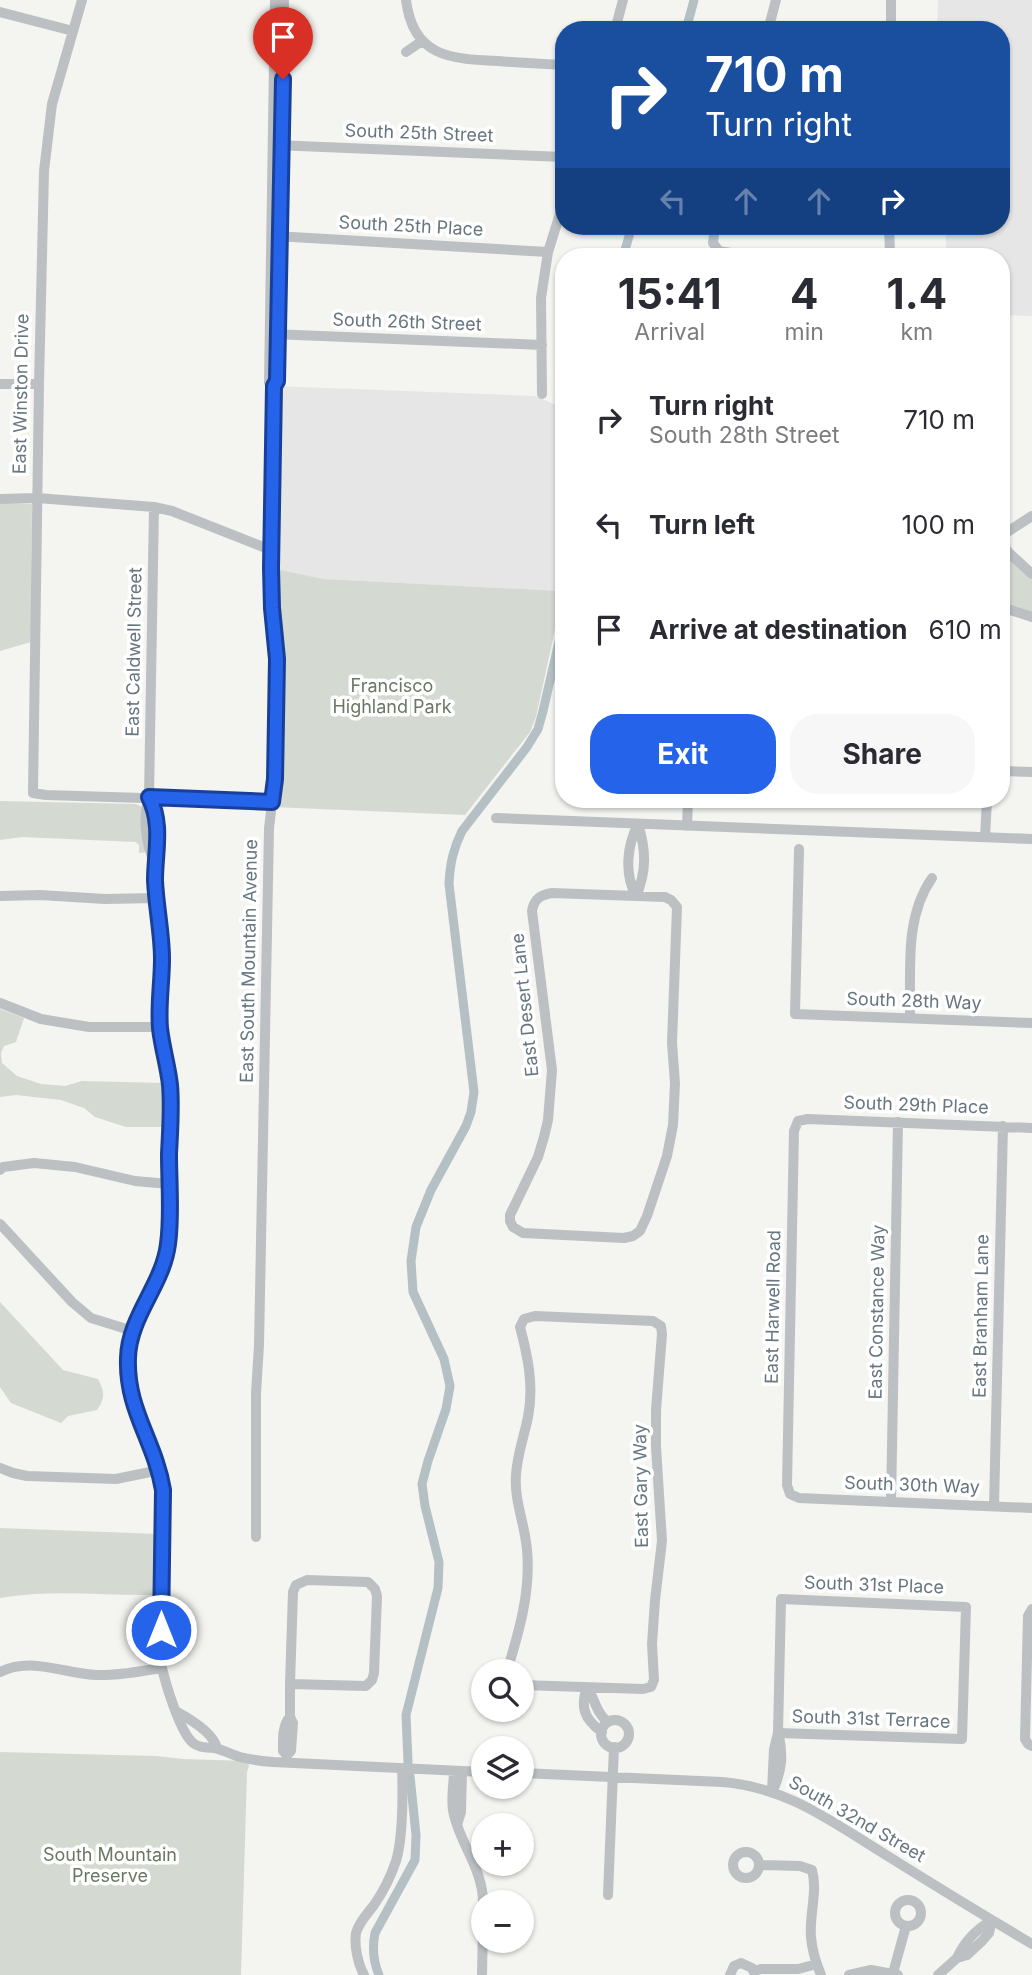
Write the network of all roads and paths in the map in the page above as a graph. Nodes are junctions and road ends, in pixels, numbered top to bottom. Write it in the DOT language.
graph roads {
  1 [pos="82,0"];
  2 [pos="275,0"];
  3 [pos="284,0"];
  4 [pos="406,0"];
  5 [pos="623,0"];
  6 [pos="776,0"];
  7 [pos="891,0"];
  8 [pos="0,12"];
  9 [pos="617,21"];
  10 [pos="770,21"];
  11 [pos="891,21"];
  12 [pos="74,31"];
  13 [pos="279,41"];
  14 [pos="422,41"];
  15 [pos="304,42"];
  16 [pos="406,52"];
  17 [pos="555,64"];
  18 [pos="277,145"];
  19 [pos="555,157"];
  20 [pos="555,230"];
  21 [pos="276,236"];
  22 [pos="548,252"];
  23 [pos="274,335"];
  24 [pos="542,345"];
  25 [pos="0,384"];
  26 [pos="38,384"];
  27 [pos="542,394"];
  28 [pos="37,498"];
  29 [pos="0,499"];
  30 [pos="154,508"];
  31 [pos="1032,516"];
  32 [pos="1010,532"];
  33 [pos="271,550"];
  34 [pos="1010,554"];
  35 [pos="1032,574"];
  36 [pos="1010,610"];
  37 [pos="1032,617"];
  38 [pos="1010,771"];
  39 [pos="1032,772"];
  40 [pos="149,797"];
  41 [pos="272,802"];
  42 [pos="688,808"];
  43 [pos="987,808"];
  44 [pos="496,818"];
  45 [pos="638,824"];
  46 [pos="687,825"];
  47 [pos="985,837"];
  48 [pos="1032,839"];
  49 [pos="799,849"];
  50 [pos="628,859"];
  51 [pos="645,859"];
  52 [pos="932,878"];
  53 [pos="0,896"];
  54 [pos="636,896"];
  55 [pos="156,898"];
  56 [pos="0,1003"];
  57 [pos="910,1017"];
  58 [pos="1032,1023"];
  59 [pos="160,1027"];
  60 [pos="798,1121"];
  61 [pos="898,1122"];
  62 [pos="1003,1126"];
  63 [pos="1032,1128"];
  64 [pos="0,1170"];
  65 [pos="169,1184"];
  66 [pos="0,1224"];
  67 [pos="133,1331"];
  68 [pos="0,1468"];
  69 [pos="160,1470"];
  70 [pos="790,1494"];
  71 [pos="891,1502"];
  72 [pos="994,1506"];
  73 [pos="1032,1508"];
  74 [pos="256,1537"];
  75 [pos="1032,1609"];
  76 [pos="510,1659"];
  77 [pos="162,1668"];
  78 [pos="0,1672"];
  79 [pos="290,1684"];
  80 [pos="534,1685"];
  81 [pos="587,1687"];
  82 [pos="177,1712"];
  83 [pos="605,1727"];
  84 [pos="200,1728"];
  85 [pos="778,1733"];
  86 [pos="189,1737"];
  87 [pos="962,1739"];
  88 [pos="1030,1745"];
  89 [pos="614,1747"];
  90 [pos="217,1748"];
  91 [pos="286,1759"];
  92 [pos="406,1769"];
  93 [pos="458,1771"];
  94 [pos="471,1772"];
  95 [pos="534,1774"];
  96 [pos="614,1777"];
  97 [pos="772,1791"];
  98 [pos="759,1866"];
  99 [pos="482,1890"];
  100 [pos="608,1895"];
  101 [pos="992,1920"];
  102 [pos="906,1926"];
  103 [pos="1032,1944"];
  104 [pos="482,1953"];
  105 [pos="817,1964"];
  106 [pos="755,1973"];
  107 [pos="896,1974"];
  108 [pos="365,1975"];
  109 [pos="482,1975"];
  110 [pos="730,1975"];
  111 [pos="821,1975"];
  112 [pos="849,1975"];
  113 [pos="938,1975"];
  1 -- 12 [label="street, East Winston Drive"];
  2 -- 13 [label="street, East South Mountain Avenue"];
  3 -- 13 [label="street, East South Mountain Avenue"];
  4 -- 14 [label="street"];
  5 -- 9 [label="street"];
  6 -- 10 [label="street"];
  7 -- 11 [label="street"];
  8 -- 12 [label="street"];
  12 -- 26 [label="street, East Winston Drive"];
  13 -- 15 [label="street"];
  13 -- 18 [label="street, East South Mountain Avenue"];
  14 -- 16 [label="street"];
  14 -- 17 [label="street"];
  18 -- 19 [label="street, South 25th Street"];
  18 -- 21 [label="street, East South Mountain Avenue"];
  20 -- 22 [label="street"];
  21 -- 22 [label="street, South 25th Place"];
  21 -- 23 [label="street, East South Mountain Avenue"];
  22 -- 24 [label="street"];
  23 -- 24 [label="street, South 26th Street"];
  23 -- 33 [label="street, East South Mountain Avenue"];
  24 -- 27 [label="street"];
  25 -- 26 [label="street"];
  26 -- 28 [label="street, East Winston Drive"];
  28 -- 29 [label="street"];
  28 -- 30 [label="street"];
  28 -- 40 [label="street, East Winston Drive"];
  30 -- 33 [label="street"];
  30 -- 40 [label="street, East Caldwell Street"];
  31 -- 32 [label="street"];
  33 -- 41 [label="street, East South Mountain Avenue"];
  34 -- 35 [label="street"];
  36 -- 37 [label="street"];
  38 -- 39 [label="street"];
  40 -- 41 [label="street"];
  40 -- 55 [label="street, East Caldwell Street"];
  41 -- 74 [label="street, East South Mountain Avenue"];
  42 -- 46 [label="street"];
  43 -- 47 [label="street"];
  44 -- 45 [label="street"];
  45 -- 46 [label="street"];
  45 -- 50 [label="street"];
  45 -- 51 [label="street"];
  46 -- 47 [label="street"];
  47 -- 48 [label="street"];
  49 -- 57 [label="street, South 28th Way"];
  50 -- 51 [label="street"];
  50 -- 54 [label="street"];
  51 -- 54 [label="street"];
  52 -- 57 [label="street"];
  53 -- 55 [label="street"];
  54 -- 54 [label="street, East Desert Lane"];
  55 -- 59 [label="street, East Caldwell Street"];
  56 -- 59 [label="street"];
  57 -- 58 [label="street, South 28th Way"];
  59 -- 65 [label="street, East Caldwell Street"];
  60 -- 61 [label="street, South 29th Place"];
  60 -- 70 [label="street, East Harwell Road"];
  61 -- 62 [label="street, South 29th Place"];
  61 -- 71 [label="street, East Constance Way"];
  62 -- 63 [label="street, South 29th Place"];
  62 -- 72 [label="street, East Branham Lane"];
  64 -- 65 [label="street"];
  65 -- 67 [label="street, East Caldwell Street"];
  66 -- 67 [label="street"];
  67 -- 69 [label="street, East Caldwell Street"];
  68 -- 69 [label="street"];
  69 -- 77 [label="street, East Caldwell Street"];
  70 -- 71 [label="street, South 30th Way"];
  71 -- 72 [label="street, South 30th Way"];
  72 -- 73 [label="street, South 30th Way"];
  75 -- 88 [label="street"];
  76 -- 81 [label="street, East Gary Way"];
  77 -- 78 [label="street"];
  77 -- 82 [label="street, East Caldwell Street"];
  79 -- 79 [label="street"];
  79 -- 91 [label="street"];
  80 -- 81 [label="street"];
  81 -- 83 [label="street"];
  82 -- 84 [label="street"];
  82 -- 86 [label="street, East Caldwell Street"];
  83 -- 89 [label="street"];
  83 -- 89 [label="street"];
  84 -- 86 [label="street"];
  84 -- 90 [label="street"];
  85 -- 87 [label="street, South 31st Terrace"];
  85 -- 87 [label="street, South 31st Place"];
  85 -- 97 [label="street"];
  86 -- 90 [label="street"];
  89 -- 96 [label="street"];
  90 -- 91 [label="street"];
  91 -- 92 [label="street"];
  92 -- 93 [label="street"];
  92 -- 108 [label="street"];
  93 -- 94 [label="street"];
  93 -- 99 [label="street"];
  95 -- 96 [label="street, South 32nd Street"];
  96 -- 97 [label="street, South 32nd Street"];
  96 -- 100 [label="street"];
  97 -- 101 [label="street, South 32nd Street"];
  98 -- 105 [label="street"];
  101 -- 103 [label="street, South 32nd Street"];
  101 -- 113 [label="street"];
  102 -- 107 [label="street"];
  104 -- 109 [label="street"];
  105 -- 106 [label="street"];
  105 -- 111 [label="street"];
  106 -- 110 [label="street"];
  107 -- 112 [label="street"];
}
